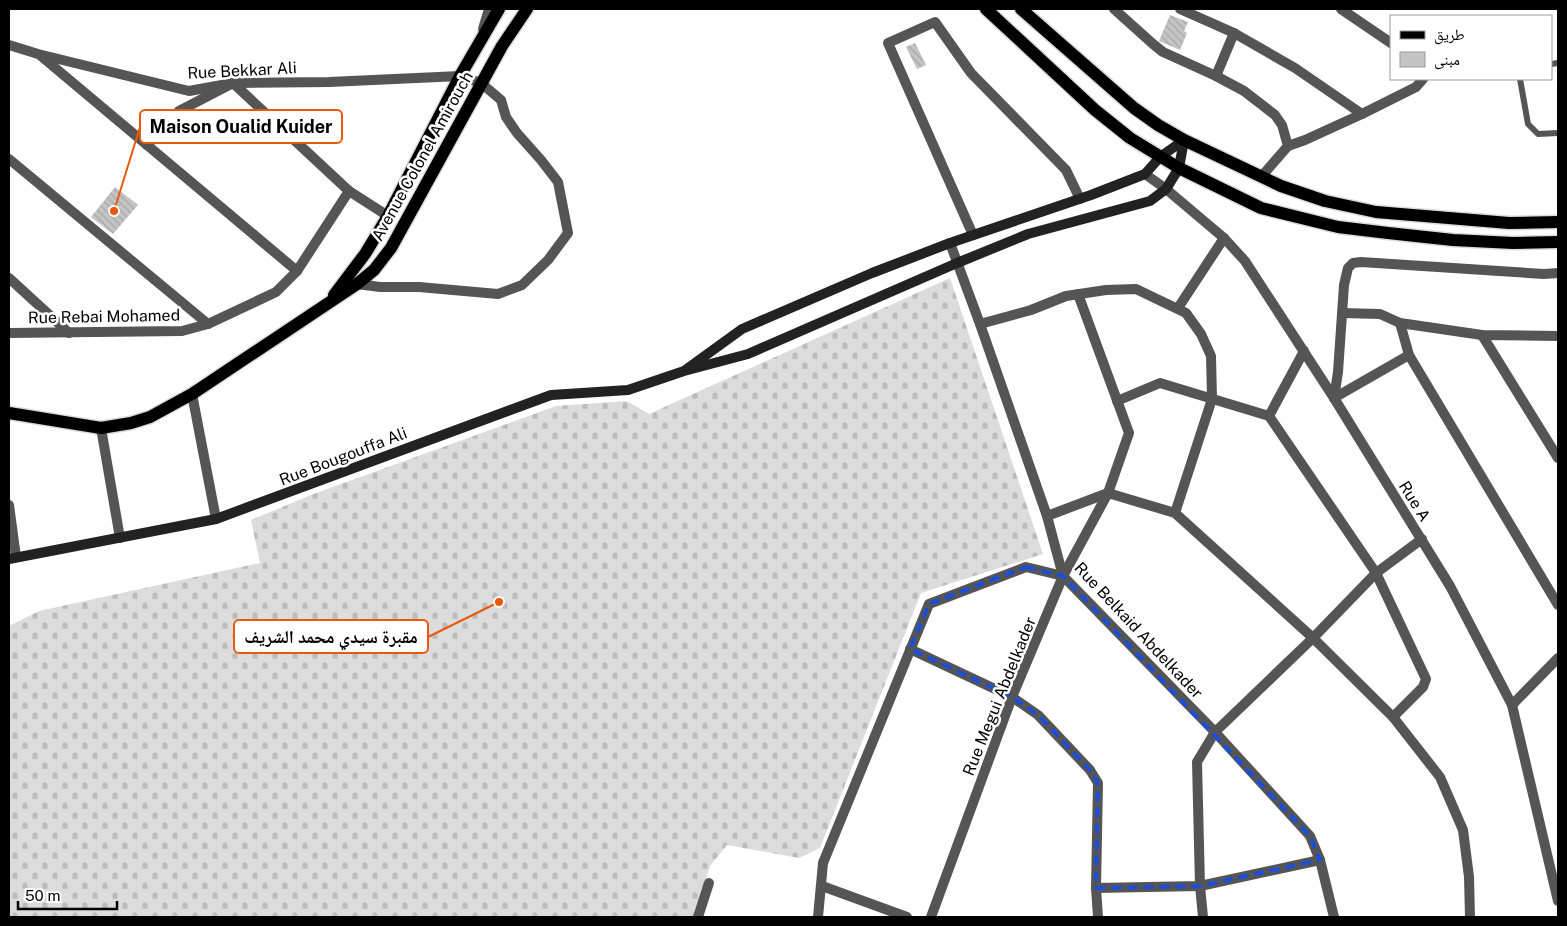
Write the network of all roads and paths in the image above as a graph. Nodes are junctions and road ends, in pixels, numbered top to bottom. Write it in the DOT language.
graph roads {
  1 [pos="489,9"];
  2 [pos="499,9"];
  3 [pos="527,9"];
  4 [pos="986,9"];
  5 [pos="1021,9"];
  6 [pos="1114,9"];
  7 [pos="1180,9"];
  8 [pos="1341,9"];
  9 [pos="1234,32"];
  10 [pos="480,41"];
  11 [pos="1390,42"];
  12 [pos="9,44"];
  13 [pos="38,54"];
  14 [pos="460,76"];
  15 [pos="1216,76"];
  16 [pos="1421,80"];
  17 [pos="1520,80"];
  18 [pos="233,83"];
  19 [pos="481,83"];
  20 [pos="1362,114"];
  21 [pos="1558,133"];
  22 [pos="1184,140"];
  23 [pos="146,144"];
  24 [pos="1288,146"];
  25 [pos="1160,157"];
  26 [pos="9,159"];
  27 [pos="1179,168"];
  28 [pos="1145,174"];
  29 [pos="1261,177"];
  30 [pos="1166,189"];
  31 [pos="349,191"];
  32 [pos="1080,199"];
  33 [pos="388,216"];
  34 [pos="1558,222"];
  35 [pos="973,235"];
  36 [pos="1224,238"];
  37 [pos="1558,242"];
  38 [pos="950,243"];
  39 [pos="958,263"];
  40 [pos="297,271"];
  41 [pos="1558,273"];
  42 [pos="9,278"];
  43 [pos="357,284"];
  44 [pos="1078,294"];
  45 [pos="328,303"];
  46 [pos="1178,308"];
  47 [pos="1342,313"];
  48 [pos="1400,323"];
  49 [pos="208,324"];
  50 [pos="980,324"];
  51 [pos="9,333"];
  52 [pos="69,333"];
  53 [pos="1482,335"];
  54 [pos="1558,336"];
  55 [pos="1304,351"];
  56 [pos="1409,355"];
  57 [pos="684,371"];
  58 [pos="192,394"];
  59 [pos="1334,398"];
  60 [pos="1212,399"];
  61 [pos="1117,401"];
  62 [pos="9,413"];
  63 [pos="1269,416"];
  64 [pos="101,428"];
  65 [pos="1558,458"];
  66 [pos="1108,493"];
  67 [pos="9,505"];
  68 [pos="1175,513"];
  69 [pos="1047,516"];
  70 [pos="216,519"];
  71 [pos="120,538"];
  72 [pos="1422,539"];
  73 [pos="12,558"];
  74 [pos="1376,573"];
  75 [pos="1064,576"];
  76 [pos="1558,605"];
  77 [pos="1313,638"];
  78 [pos="910,649"];
  79 [pos="1558,658"];
  80 [pos="1012,697"];
  81 [pos="1512,705"];
  82 [pos="1392,718"];
  83 [pos="1216,732"];
  84 [pos="1320,860"];
  85 [pos="709,883"];
  86 [pos="822,886"];
  87 [pos="1200,886"];
  88 [pos="1096,888"];
  89 [pos="1558,901"];
  90 [pos="698,917"];
  91 [pos="818,917"];
  92 [pos="907,917"];
  93 [pos="931,917"];
  94 [pos="1098,917"];
  95 [pos="1203,917"];
  96 [pos="1334,917"];
  97 [pos="1470,917"];
  1 -- 10 [label="street"];
  2 -- 10 [label="main road, Avenue Colonel Amirouch"];
  3 -- 19 [label="main road, Avenue Colonel Amirouch"];
  4 -- 25 [label="main road"];
  5 -- 22 [label="main road"];
  6 -- 15 [label="street"];
  7 -- 9 [label="street"];
  8 -- 11 [label="street"];
  9 -- 15 [label="street"];
  9 -- 20 [label="street"];
  10 -- 14 [label="main road, Avenue Colonel Amirouch"];
  12 -- 13 [label="street, Rue Bekkar Ali"];
  13 -- 18 [label="street, Rue Bekkar Ali"];
  13 -- 23 [label="street"];
  14 -- 18 [label="street, Rue Bekkar Ali"];
  14 -- 19 [label="street, Rue Bekkar Ali"];
  14 -- 33 [label="main road, Avenue Colonel Amirouch"];
  15 -- 24 [label="street"];
  16 -- 20 [label="street"];
  17 -- 21 [label="lane"];
  18 -- 23 [label="street"];
  18 -- 31 [label="street"];
  19 -- 43 [label="main road, Avenue Colonel Amirouch"];
  19 -- 43 [label="street"];
  20 -- 24 [label="street"];
  22 -- 25 [label="street"];
  22 -- 27 [label="street"];
  22 -- 29 [label="main road"];
  23 -- 40 [label="street"];
  24 -- 29 [label="street"];
  25 -- 27 [label="main road"];
  25 -- 28 [label="street"];
  26 -- 49 [label="street"];
  27 -- 30 [label="street"];
  27 -- 37 [label="main road"];
  28 -- 30 [label="street, Rue A"];
  28 -- 32 [label="street"];
  29 -- 34 [label="main road"];
  30 -- 36 [label="street, Rue A"];
  30 -- 39 [label="street"];
  31 -- 33 [label="street"];
  31 -- 40 [label="street, Rue Rebai Mohamed"];
  32 -- 35 [label="street"];
  32 -- 35 [label="street"];
  33 -- 45 [label="main road, Avenue Colonel Amirouch"];
  35 -- 38 [label="street"];
  36 -- 46 [label="street"];
  36 -- 55 [label="street, Rue A"];
  38 -- 39 [label="street, Rue Belkaid Abdelkader"];
  38 -- 57 [label="street"];
  39 -- 50 [label="street, Rue Belkaid Abdelkader"];
  39 -- 57 [label="street"];
  40 -- 49 [label="street, Rue Rebai Mohamed"];
  41 -- 47 [label="street"];
  42 -- 52 [label="street"];
  43 -- 45 [label="main road, Avenue Colonel Amirouch"];
  44 -- 46 [label="street"];
  44 -- 50 [label="street"];
  44 -- 61 [label="street, Rue Megui Abdelkader"];
  45 -- 58 [label="main road, Avenue Colonel Amirouch"];
  46 -- 60 [label="street"];
  47 -- 48 [label="street"];
  47 -- 59 [label="street"];
  48 -- 53 [label="street"];
  48 -- 56 [label="street"];
  49 -- 52 [label="street, Rue Rebai Mohamed"];
  50 -- 69 [label="street, Rue Belkaid Abdelkader"];
  51 -- 52 [label="street, Rue Rebai Mohamed"];
  53 -- 54 [label="street"];
  53 -- 65 [label="street"];
  55 -- 59 [label="street, Rue A"];
  55 -- 63 [label="street"];
  56 -- 59 [label="street"];
  56 -- 76 [label="street"];
  57 -- 70 [label="street, Rue Bougouffa Ali"];
  58 -- 64 [label="main road, Avenue Colonel Amirouch"];
  58 -- 70 [label="street"];
  59 -- 72 [label="street, Rue A"];
  60 -- 61 [label="street"];
  60 -- 63 [label="street"];
  60 -- 68 [label="street"];
  61 -- 66 [label="street, Rue Megui Abdelkader"];
  62 -- 64 [label="main road, Avenue Colonel Amirouch"];
  63 -- 74 [label="street"];
  64 -- 71 [label="street"];
  66 -- 68 [label="street"];
  66 -- 69 [label="street"];
  66 -- 75 [label="street, Rue Megui Abdelkader"];
  67 -- 73 [label="street"];
  68 -- 77 [label="street"];
  69 -- 75 [label="street, Rue Belkaid Abdelkader"];
  70 -- 71 [label="street, Rue Bougouffa Ali"];
  71 -- 73 [label="street, Rue Bougouffa Ali"];
  72 -- 74 [label="street"];
  72 -- 81 [label="street, Rue A"];
  74 -- 77 [label="street"];
  74 -- 82 [label="street"];
  75 -- 78 [label="street"];
  75 -- 80 [label="street, Rue Megui Abdelkader"];
  75 -- 83 [label="street, Rue Belkaid Abdelkader"];
  77 -- 82 [label="street"];
  77 -- 83 [label="street"];
  78 -- 80 [label="street"];
  78 -- 86 [label="street"];
  79 -- 81 [label="street"];
  80 -- 88 [label="street"];
  80 -- 93 [label="street, Rue Megui Abdelkader"];
  81 -- 89 [label="street, Rue A"];
  82 -- 97 [label="street"];
  83 -- 84 [label="street, Rue Belkaid Abdelkader"];
  83 -- 87 [label="street"];
  84 -- 87 [label="street"];
  84 -- 96 [label="street, Rue Belkaid Abdelkader"];
  85 -- 90 [label="street"];
  86 -- 91 [label="street"];
  86 -- 92 [label="street"];
  87 -- 88 [label="street"];
  87 -- 95 [label="street"];
  88 -- 94 [label="street"];
}
